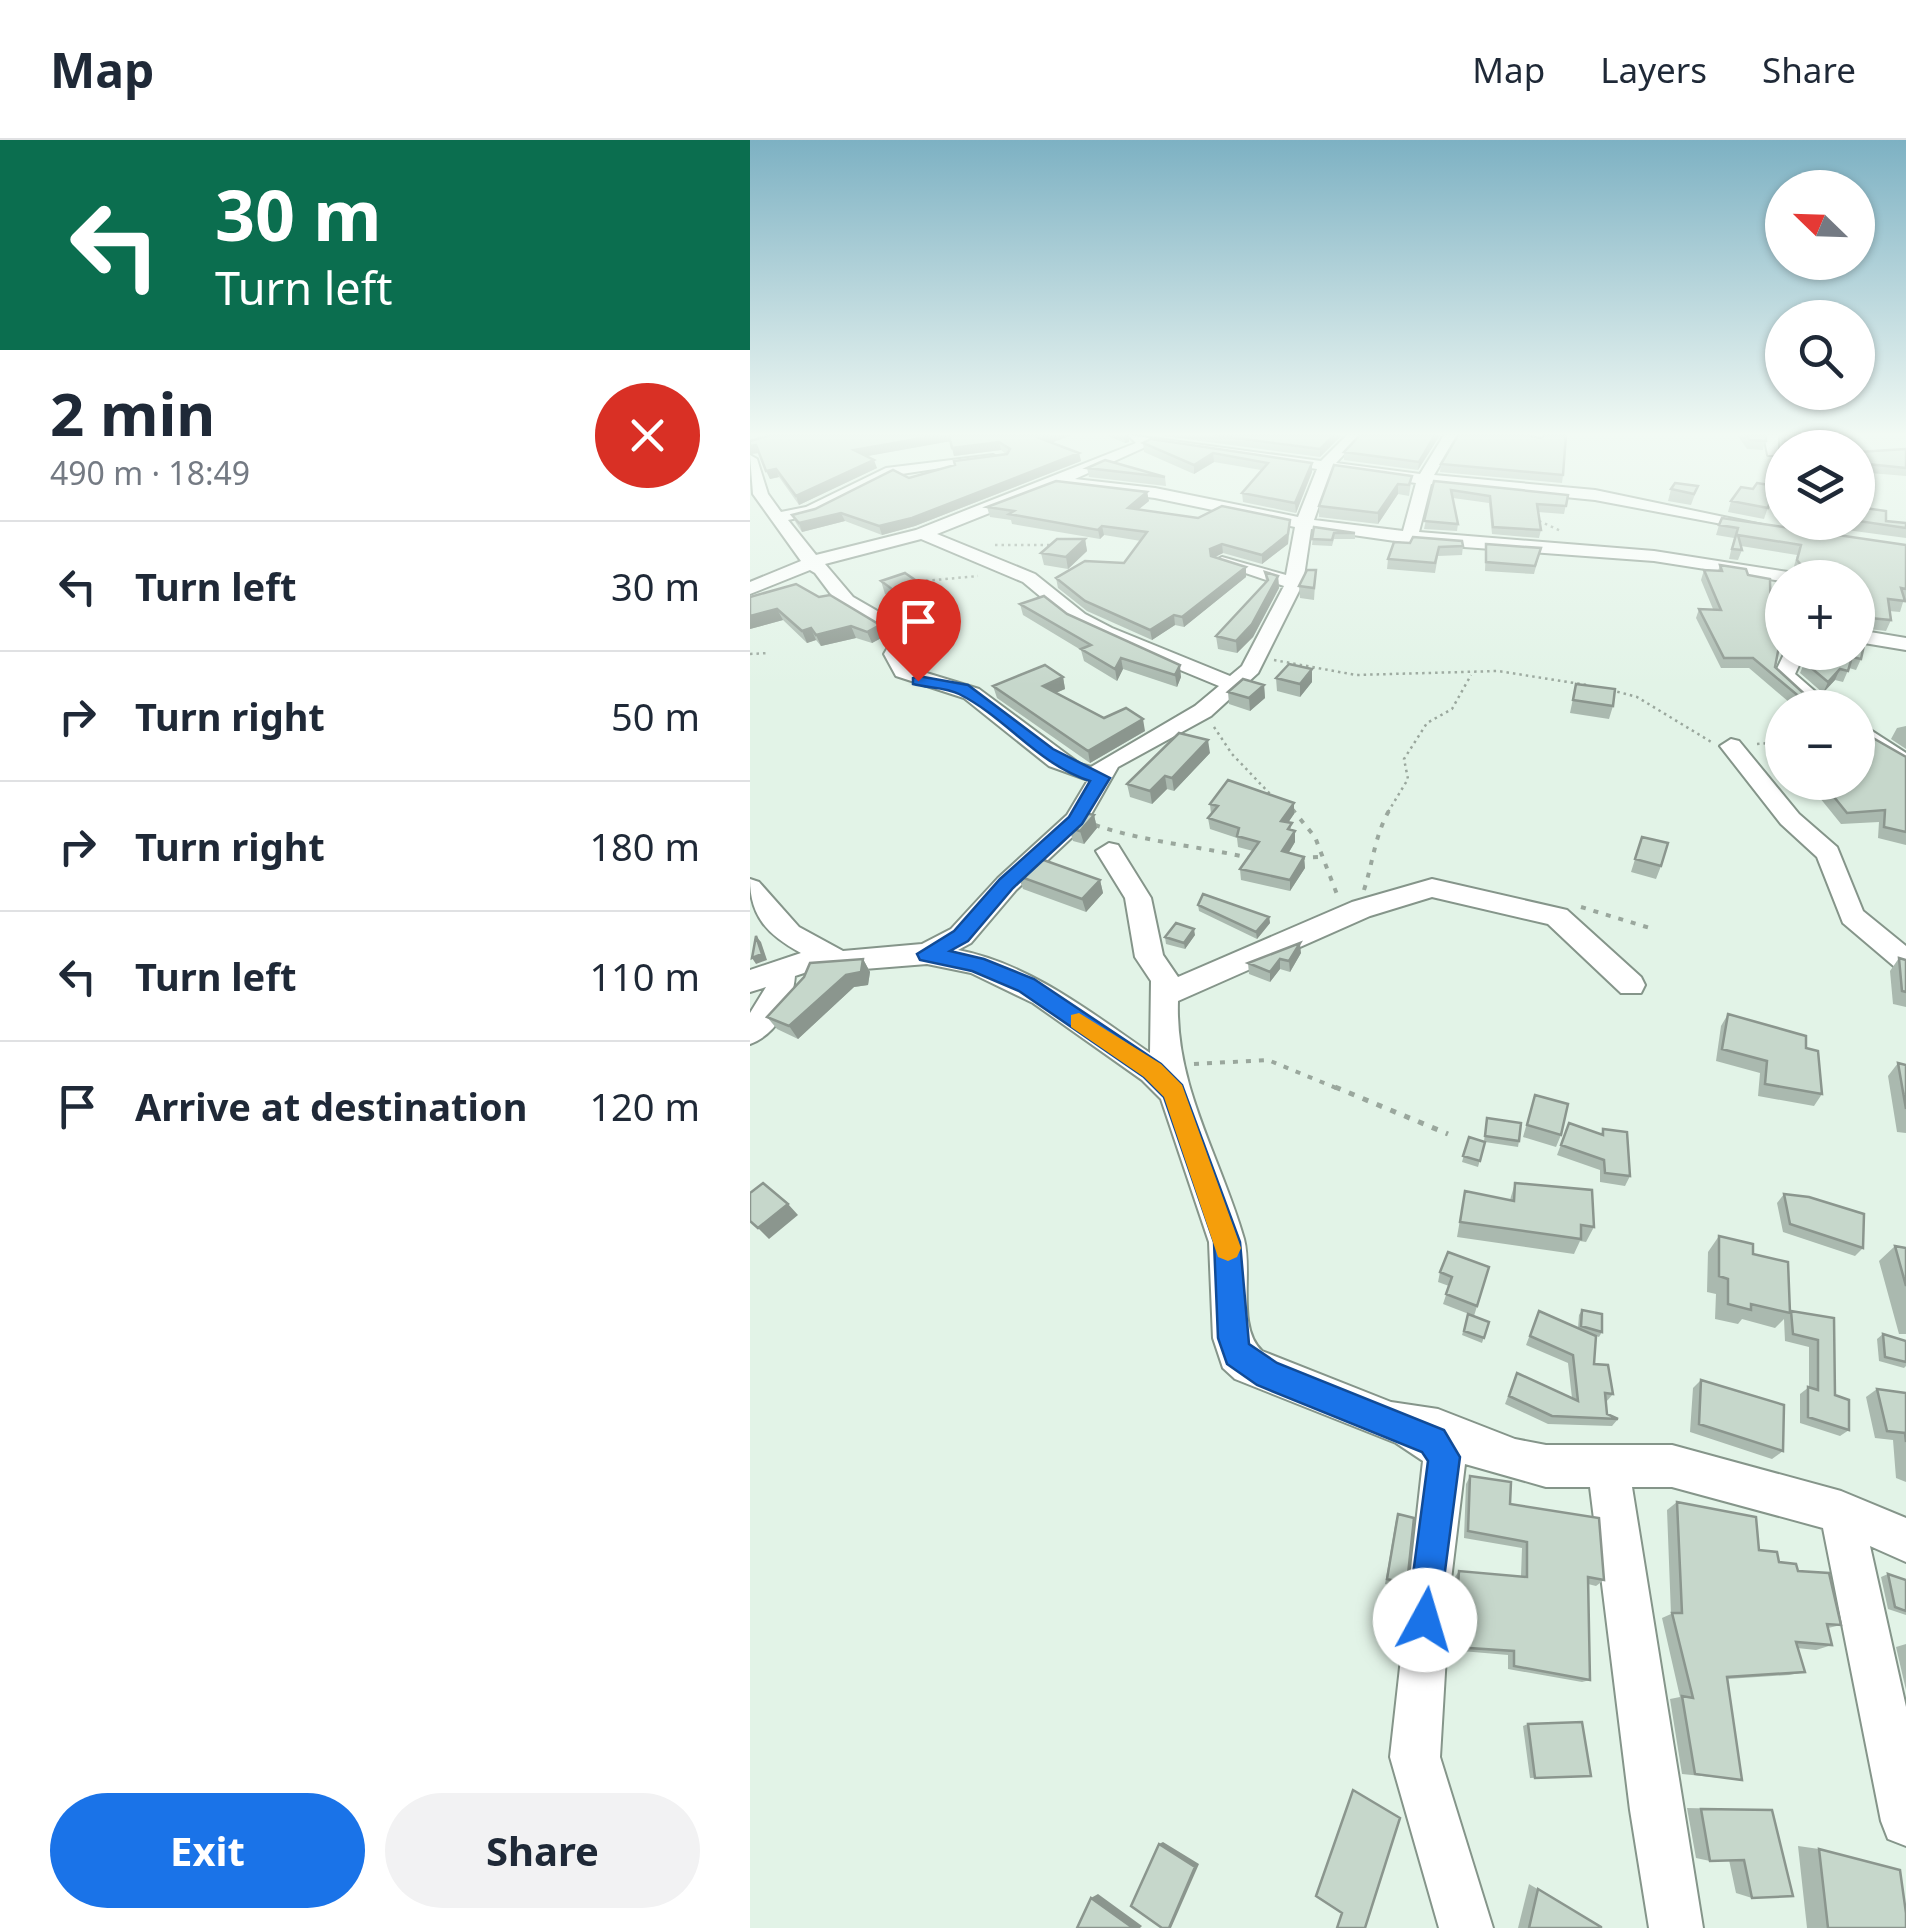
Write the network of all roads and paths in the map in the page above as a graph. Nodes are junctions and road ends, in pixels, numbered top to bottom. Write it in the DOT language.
graph roads {
  1 [pos="778,518"];
  2 [pos="961,518"];
  3 [pos="1272,518"];
  4 [pos="1306,518"];
  5 [pos="1416,518"];
  6 [pos="1538,518"];
  7 [pos="1724,518"];
  8 [pos="1304,524"];
  9 [pos="1765,526"];
  10 [pos="922,534"];
  11 [pos="1409,538"];
  12 [pos="951,543"];
  13 [pos="1056,544"];
  14 [pos="1578,550"];
  15 [pos="1222,562"];
  16 [pos="811,564"];
  17 [pos="1765,569"];
  18 [pos="1011,570"];
  19 [pos="1294,584"];
  20 [pos="902,586"];
  21 [pos="750,589"];
  22 [pos="1875,639"];
  23 [pos="1906,644"];
  24 [pos="769,652"];
  25 [pos="750,654"];
  26 [pos="1260,656"];
  27 [pos="1786,670"];
  28 [pos="1471,673"];
  29 [pos="1236,685"];
  30 [pos="1802,690"];
  31 [pos="1203,711"];
  32 [pos="1875,741"];
  33 [pos="1765,743"];
  34 [pos="1731,746"];
  35 [pos="1906,764"];
  36 [pos="1097,774"];
  37 [pos="1274,797"];
  38 [pos="1287,806"];
  39 [pos="1076,820"];
  40 [pos="1110,851"];
  41 [pos="1323,857"];
  42 [pos="1256,858"];
  43 [pos="1289,858"];
  44 [pos="750,888"];
  45 [pos="1537,910"];
  46 [pos="1353,913"];
  47 [pos="1653,929"];
  48 [pos="927,954"];
  49 [pos="826,955"];
  50 [pos="1906,961"];
  51 [pos="781,972"];
  52 [pos="750,980"];
  53 [pos="1631,985"];
  54 [pos="1166,994"];
  55 [pos="750,1032"];
  56 [pos="1171,1079"];
  57 [pos="1448,1134"];
  58 [pos="1391,1422"];
  59 [pos="1608,1467"];
  60 [pos="1840,1512"];
  61 [pos="1906,1540"];
  62 [pos="1906,1822"];
  63 [pos="1466,1928"];
  64 [pos="1676,1928"];
  1 -- 16 [label="street"];
  2 -- 10 [label="street"];
  3 -- 8 [label="street"];
  4 -- 8 [label="street"];
  5 -- 11 [label="street"];
  6 -- 14 [label="path"];
  7 -- 9 [label="street"];
  8 -- 11 [label="street"];
  8 -- 19 [label="street"];
  10 -- 12 [label="street"];
  10 -- 16 [label="street"];
  11 -- 14 [label="street"];
  12 -- 13 [label="path"];
  12 -- 18 [label="street"];
  14 -- 17 [label="street"];
  15 -- 19 [label="street"];
  16 -- 21 [label="street"];
  16 -- 36 [label="street"];
  18 -- 20 [label="path"];
  18 -- 29 [label="street"];
  19 -- 26 [label="street"];
  22 -- 23 [label="street"];
  24 -- 25 [label="path"];
  26 -- 28 [label="path"];
  26 -- 29 [label="street"];
  27 -- 30 [label="street"];
  28 -- 34 [label="path"];
  28 -- 46 [label="path"];
  29 -- 31 [label="street"];
  31 -- 36 [label="street"];
  31 -- 37 [label="path"];
  32 -- 35 [label="street"];
  33 -- 34 [label="path"];
  34 -- 50 [label="street"];
  36 -- 39 [label="street"];
  38 -- 41 [label="path"];
  39 -- 42 [label="path"];
  39 -- 48 [label="street"];
  40 -- 54 [label="street"];
  41 -- 43 [label="path"];
  41 -- 46 [label="path"];
  44 -- 49 [label="street"];
  45 -- 46 [label="street"];
  45 -- 47 [label="path"];
  45 -- 53 [label="street"];
  46 -- 54 [label="street"];
  48 -- 49 [label="street"];
  48 -- 56 [label="street"];
  49 -- 51 [label="street"];
  51 -- 52 [label="street"];
  51 -- 55 [label="street"];
  54 -- 56 [label="street"];
  56 -- 57 [label="path"];
  56 -- 58 [label="street"];
  58 -- 59 [label="street"];
  58 -- 63 [label="street"];
  59 -- 60 [label="street"];
  59 -- 64 [label="street"];
  60 -- 61 [label="street"];
  60 -- 62 [label="street"];
}
